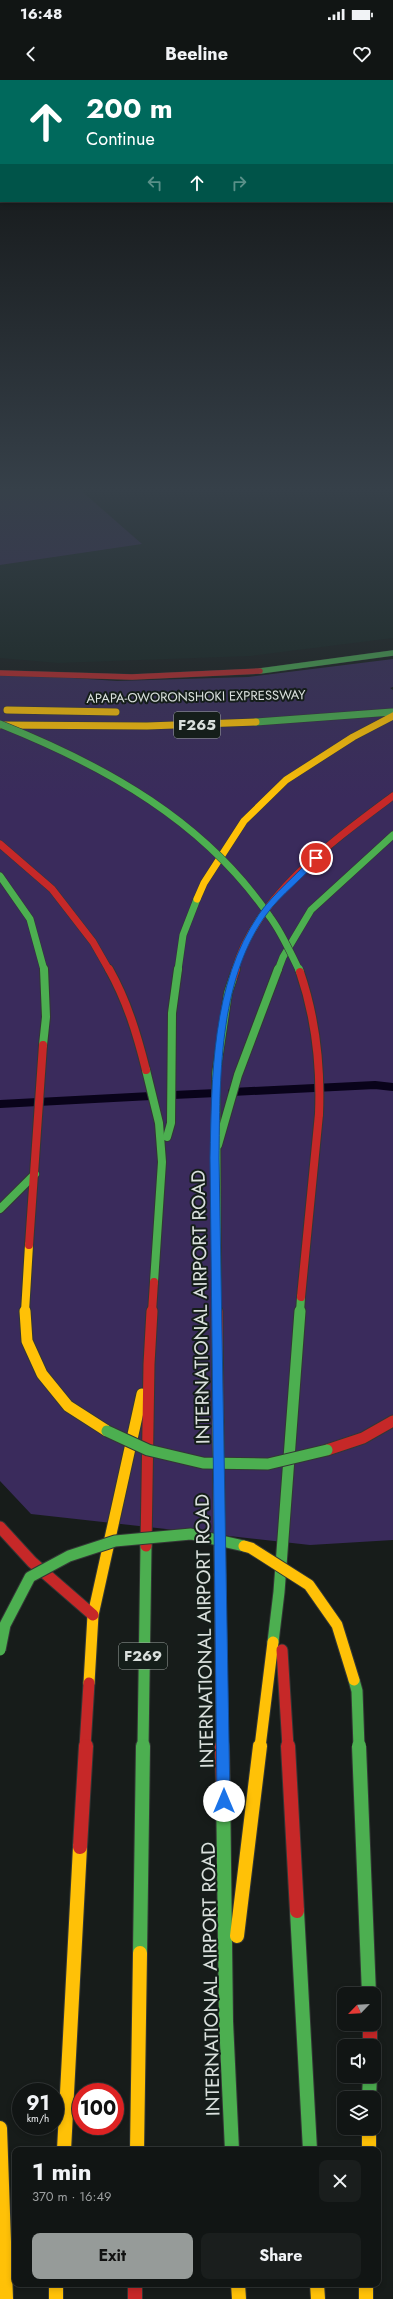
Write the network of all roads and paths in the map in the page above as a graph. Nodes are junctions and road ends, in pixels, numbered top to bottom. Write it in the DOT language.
graph roads {
  1 [pos="393,653"];
  2 [pos="0,673"];
  3 [pos="0,710"];
  4 [pos="124,712"];
  5 [pos="393,712"];
  6 [pos="393,716"];
  7 [pos="0,724"];
  8 [pos="393,796"];
  9 [pos="393,835"];
  10 [pos="0,844"];
  11 [pos="0,876"];
  12 [pos="219,1126"];
  13 [pos="162,1162"];
  14 [pos="36,1174"];
  15 [pos="0,1209"];
  16 [pos="149,1364"];
  17 [pos="393,1421"];
  18 [pos="0,1527"];
  19 [pos="279,1592"];
  20 [pos="93,1615"];
  21 [pos="0,1650"];
  22 [pos="369,1987"];
  23 [pos="226,2021"];
  24 [pos="0,2128"];
  25 [pos="369,2135"];
  26 [pos="64,2147"];
  27 [pos="137,2147"];
  28 [pos="232,2147"];
  29 [pos="310,2147"];
  30 [pos="369,2147"];
  31 [pos="56,2287"];
  32 [pos="135,2287"];
  33 [pos="238,2287"];
  34 [pos="317,2287"];
  35 [pos="366,2287"];
  36 [pos="6,2299"];
  37 [pos="56,2299"];
  38 [pos="135,2299"];
  39 [pos="239,2299"];
  40 [pos="318,2299"];
  41 [pos="366,2299"];
  1 -- 2 [label="main road, APAPA-OWORONSHOKI EXPRESSWAY"];
  3 -- 4 [label="main road, APAPA-OWORONSHOKI EXPRESSWAY"];
  5 -- 7 [label="main road, APAPA-OWORONSHOKI EXPRESSWAY / F265"];
  6 -- 13 [label="main road"];
  7 -- 19 [label="main road, bridge"];
  8 -- 12 [label="main road, INTERNATIONAL AIRPORT ROAD"];
  9 -- 12 [label="main road"];
  10 -- 13 [label="main road"];
  11 -- 14 [label="main road"];
  12 -- 23 [label="main road, INTERNATIONAL AIRPORT ROAD"];
  13 -- 16 [label="main road, F269"];
  14 -- 15 [label="main road"];
  14 -- 17 [label="main road, bridge"];
  16 -- 20 [label="main road"];
  16 -- 27 [label="main road, F269"];
  18 -- 20 [label="main road"];
  19 -- 23 [label="main road"];
  19 -- 29 [label="main road"];
  20 -- 26 [label="main road"];
  21 -- 22 [label="main road, bridge"];
  23 -- 28 [label="main road, INTERNATIONAL AIRPORT ROAD"];
  24 -- 36 [label="main road"];
  25 -- 30 [label="main road"];
  31 -- 37 [label="main road"];
  32 -- 38 [label="main road"];
  33 -- 39 [label="main road"];
  34 -- 40 [label="main road"];
  35 -- 41 [label="main road"];
}
